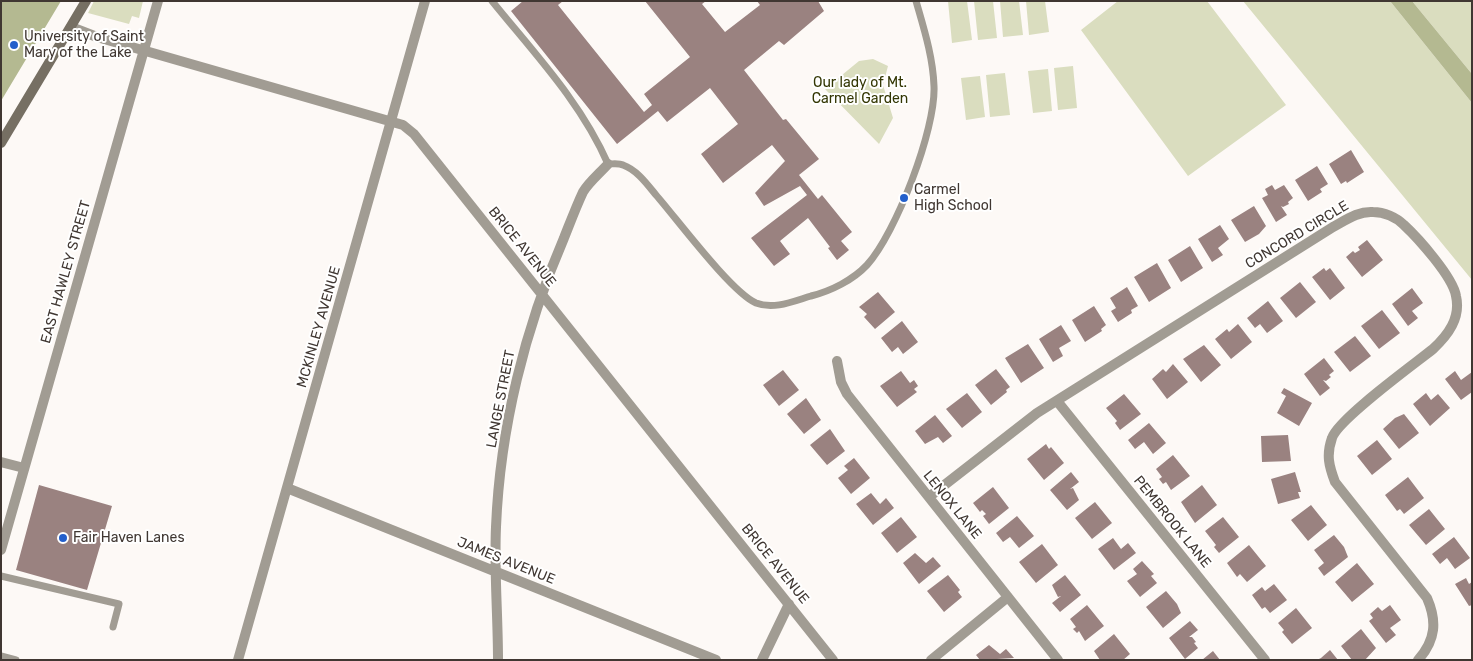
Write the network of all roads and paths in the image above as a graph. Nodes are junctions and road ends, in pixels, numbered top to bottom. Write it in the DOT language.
graph roads {
  1 [pos="86,1"];
  2 [pos="158,1"];
  3 [pos="425,1"];
  4 [pos="492,1"];
  5 [pos="916,1"];
  6 [pos="70,27"];
  7 [pos="144,50"];
  8 [pos="391,120"];
  9 [pos="1,143"];
  10 [pos="608,164"];
  11 [pos="542,293"];
  12 [pos="837,361"];
  13 [pos="1057,401"];
  14 [pos="1,462"];
  15 [pos="24,468"];
  16 [pos="287,488"];
  17 [pos="929,497"];
  18 [pos="1,550"];
  19 [pos="494,571"];
  20 [pos="1,576"];
  21 [pos="1008,598"];
  22 [pos="789,604"];
  23 [pos="113,627"];
  24 [pos="1,656"];
  25 [pos="16,660"];
  26 [pos="238,660"];
  27 [pos="498,660"];
  28 [pos="716,660"];
  29 [pos="762,660"];
  30 [pos="834,660"];
  31 [pos="931,660"];
  32 [pos="1058,660"];
  33 [pos="1265,660"];
  34 [pos="1418,660"];
  1 -- 6 [label="main road"];
  2 -- 7 [label="street, EAST HAWLEY STREET"];
  3 -- 8 [label="street, MCKINLEY AVENUE"];
  4 -- 10 [label="lane"];
  5 -- 10 [label="lane"];
  6 -- 7 [label="street, BRICE AVENUE"];
  6 -- 9 [label="main road"];
  7 -- 8 [label="street, BRICE AVENUE"];
  7 -- 15 [label="street, EAST HAWLEY STREET"];
  8 -- 11 [label="street, BRICE AVENUE"];
  8 -- 16 [label="street, MCKINLEY AVENUE"];
  10 -- 11 [label="street, LANGE STREET"];
  11 -- 19 [label="street, LANGE STREET"];
  11 -- 22 [label="street, BRICE AVENUE"];
  12 -- 17 [label="street, LENOX LANE"];
  13 -- 17 [label="street, CONCORD CIRCLE"];
  13 -- 33 [label="street, PEMBROOK LANE"];
  13 -- 34 [label="street, CONCORD CIRCLE"];
  14 -- 15 [label="street"];
  15 -- 18 [label="street, EAST HAWLEY STREET"];
  16 -- 19 [label="street, JAMES AVENUE"];
  16 -- 26 [label="street, MCKINLEY AVENUE"];
  17 -- 21 [label="street, LENOX LANE"];
  19 -- 27 [label="street, LANGE STREET"];
  19 -- 28 [label="street, JAMES AVENUE"];
  20 -- 23 [label="lane"];
  21 -- 31 [label="street"];
  21 -- 32 [label="street, LENOX LANE"];
  22 -- 29 [label="street"];
  22 -- 30 [label="street, BRICE AVENUE"];
  24 -- 25 [label="lane"];
}
